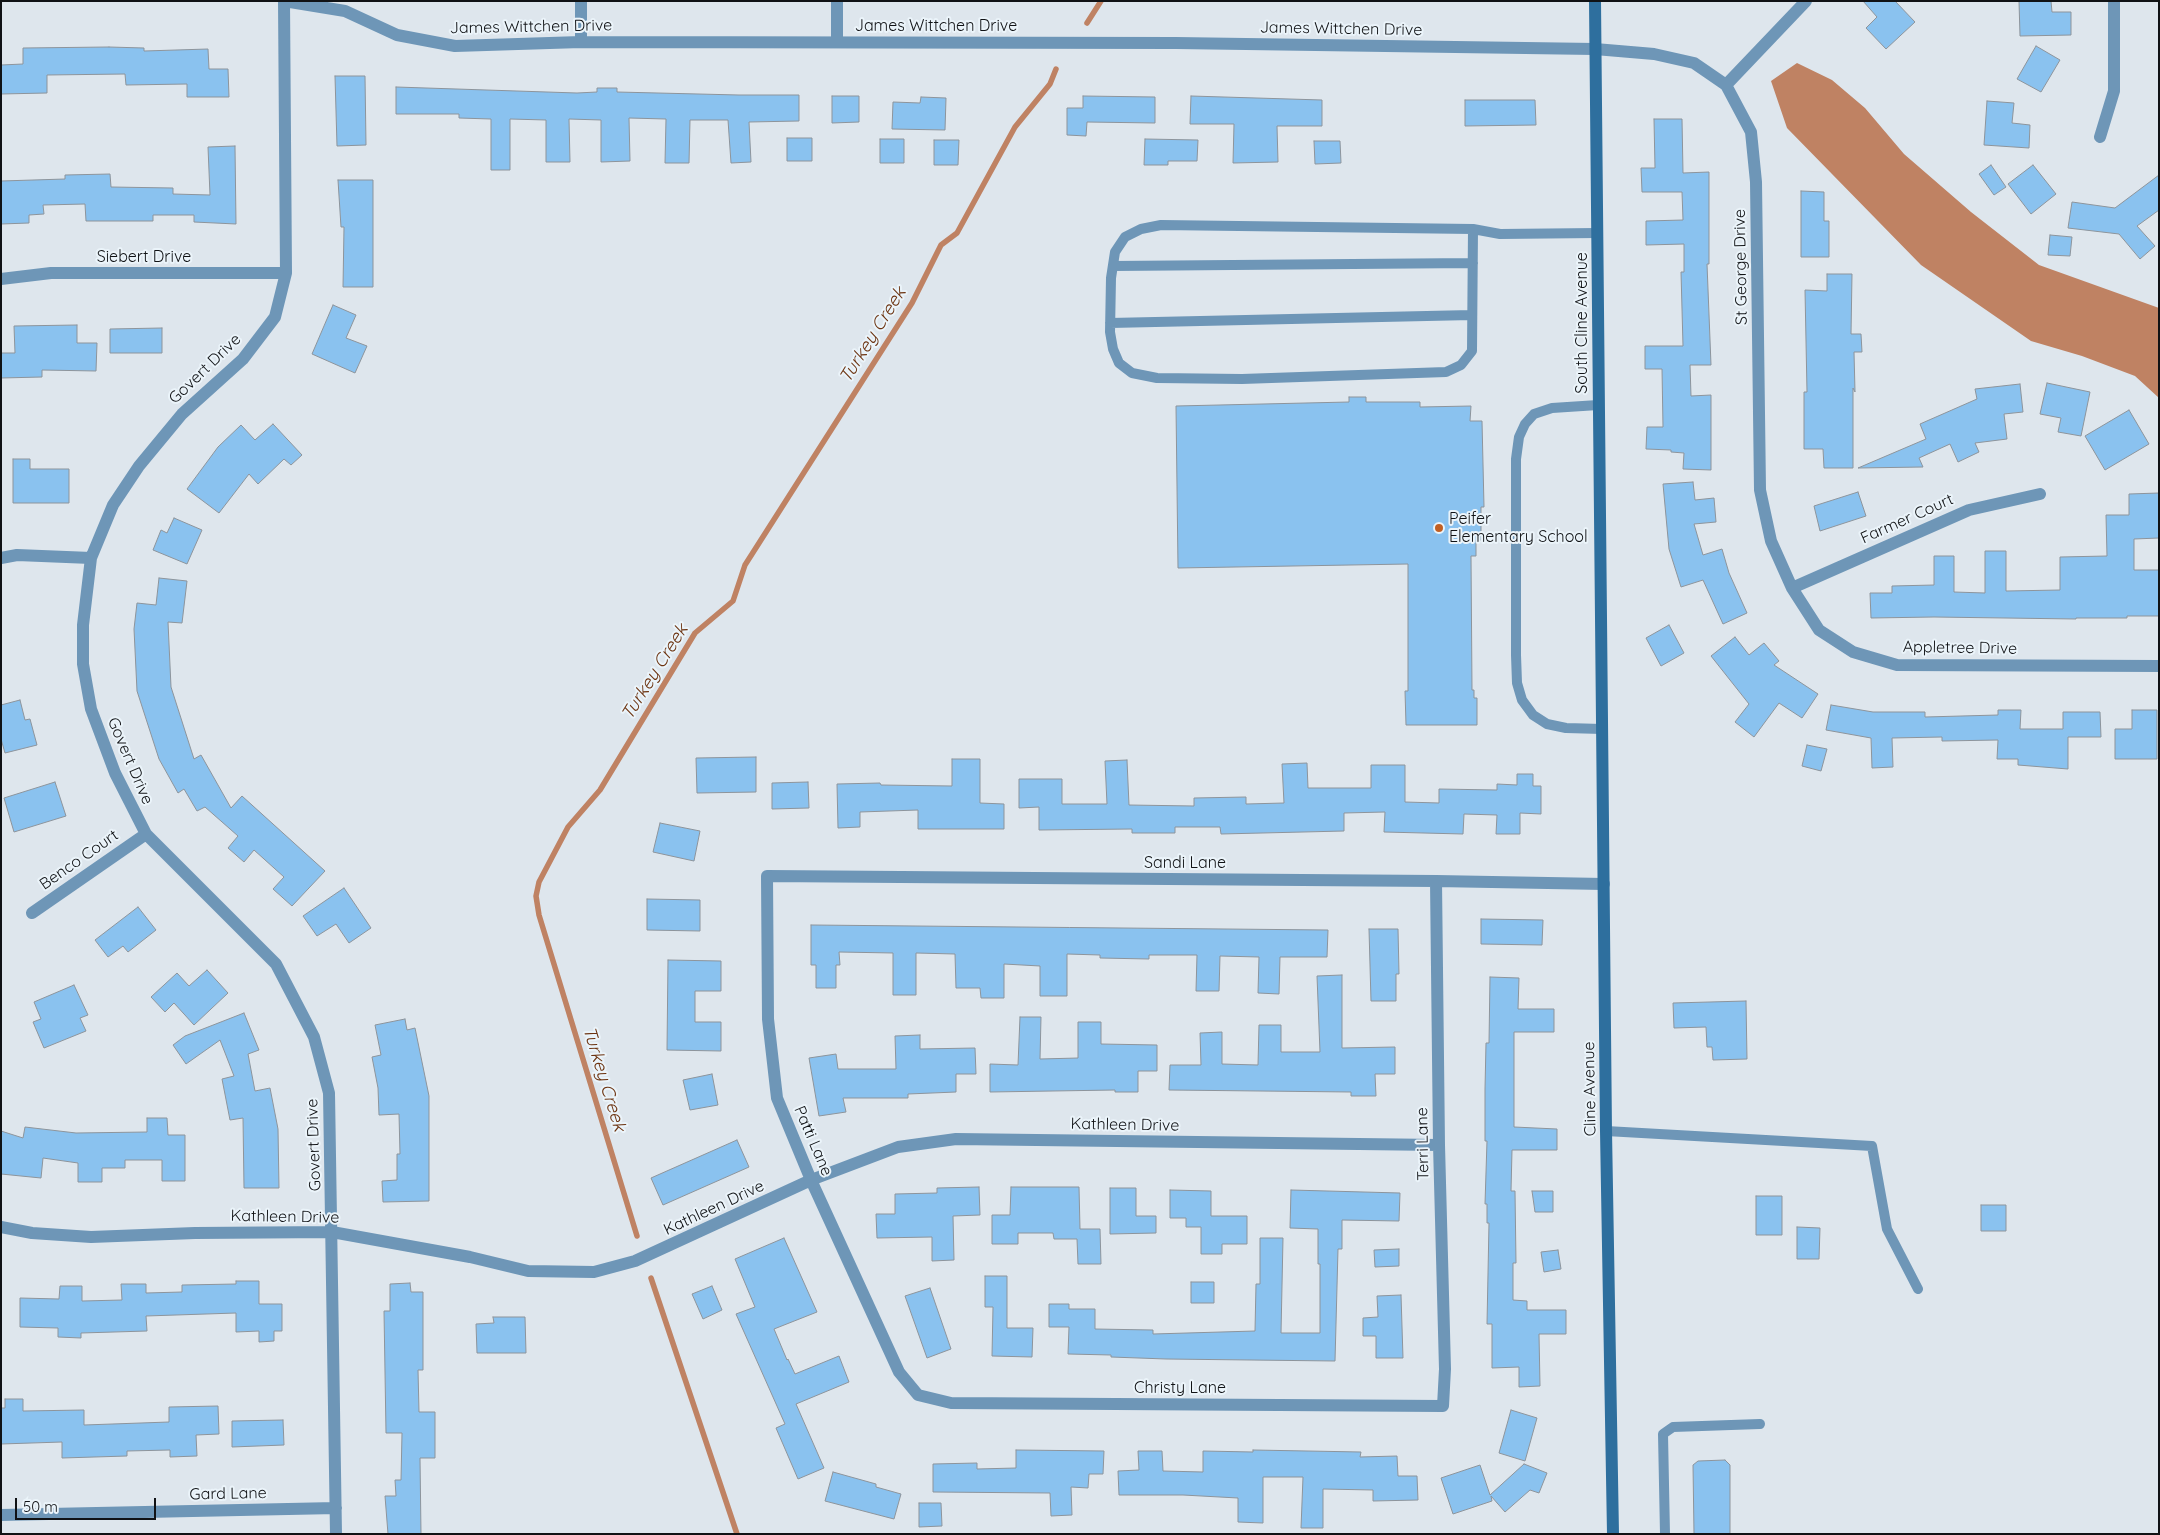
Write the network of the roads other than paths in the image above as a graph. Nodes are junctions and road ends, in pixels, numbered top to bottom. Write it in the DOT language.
graph roads {
  1 [pos="284,1"];
  2 [pos="581,1"];
  3 [pos="837,1"];
  4 [pos="1595,1"];
  5 [pos="1806,1"];
  6 [pos="2114,1"];
  7 [pos="581,42"];
  8 [pos="837,42"];
  9 [pos="1595,49"];
  10 [pos="1726,84"];
  11 [pos="2100,137"];
  12 [pos="1473,229"];
  13 [pos="1598,233"];
  14 [pos="1473,263"];
  15 [pos="1113,266"];
  16 [pos="286,273"];
  17 [pos="1,279"];
  18 [pos="1472,315"];
  19 [pos="1110,322"];
  20 [pos="1598,405"];
  21 [pos="2040,494"];
  22 [pos="1,558"];
  23 [pos="91,558"];
  24 [pos="1792,588"];
  25 [pos="1601,644"];
  26 [pos="2159,666"];
  27 [pos="1602,729"];
  28 [pos="146,834"];
  29 [pos="767,876"];
  30 [pos="1436,881"];
  31 [pos="1604,884"];
  32 [pos="32,913"];
  33 [pos="1606,1130"];
  34 [pos="1438,1145"];
  35 [pos="812,1180"];
  36 [pos="1,1227"];
  37 [pos="332,1232"];
  38 [pos="1918,1289"];
  39 [pos="918,1395"];
  40 [pos="1443,1406"];
  41 [pos="1760,1424"];
  42 [pos="336,1508"];
  43 [pos="1,1515"];
  44 [pos="336,1534"];
  45 [pos="1613,1534"];
  46 [pos="1665,1534"];
  1 -- 7 [label="street, James Wittchen Drive"];
  1 -- 16 [label="street, Govert Drive"];
  2 -- 7 [label="street"];
  3 -- 8 [label="street"];
  4 -- 9 [label="street, South Cline Avenue"];
  5 -- 10 [label="street"];
  6 -- 11 [label="street"];
  7 -- 8 [label="street, James Wittchen Drive"];
  8 -- 9 [label="street, James Wittchen Drive"];
  9 -- 10 [label="street, St George Drive"];
  9 -- 13 [label="street, South Cline Avenue"];
  10 -- 24 [label="street, St George Drive"];
  12 -- 13 [label="lane"];
  12 -- 14 [label="lane"];
  12 -- 15 [label="lane"];
  13 -- 20 [label="street, South Cline Avenue"];
  14 -- 15 [label="lane"];
  14 -- 18 [label="lane"];
  15 -- 19 [label="lane"];
  16 -- 17 [label="street, Siebert Drive"];
  16 -- 23 [label="street, Govert Drive"];
  18 -- 19 [label="lane"];
  18 -- 19 [label="lane"];
  20 -- 25 [label="street, South Cline Avenue"];
  20 -- 27 [label="lane"];
  21 -- 24 [label="street, Farmer Court"];
  22 -- 23 [label="street"];
  23 -- 28 [label="street, Govert Drive"];
  24 -- 26 [label="street, Appletree Drive"];
  25 -- 27 [label="street, Cline Avenue"];
  27 -- 31 [label="street, Cline Avenue"];
  28 -- 32 [label="street, Benco Court"];
  28 -- 37 [label="street, Govert Drive"];
  29 -- 30 [label="street, Sandi Lane"];
  29 -- 35 [label="street, Patti Lane"];
  30 -- 31 [label="street, Sandi Lane"];
  30 -- 34 [label="street, Terri Lane"];
  31 -- 33 [label="street, Cline Avenue"];
  33 -- 38 [label="lane"];
  33 -- 45 [label="street, Cline Avenue"];
  34 -- 35 [label="street, Kathleen Drive"];
  34 -- 40 [label="street, Terri Lane"];
  35 -- 37 [label="street, Kathleen Drive"];
  35 -- 39 [label="street, Patti Lane"];
  36 -- 37 [label="street, Kathleen Drive"];
  37 -- 42 [label="street, Govert Drive"];
  39 -- 40 [label="street, Christy Lane"];
  41 -- 46 [label="lane"];
  42 -- 43 [label="street, Gard Lane"];
  42 -- 44 [label="street, Govert Drive"];
}
